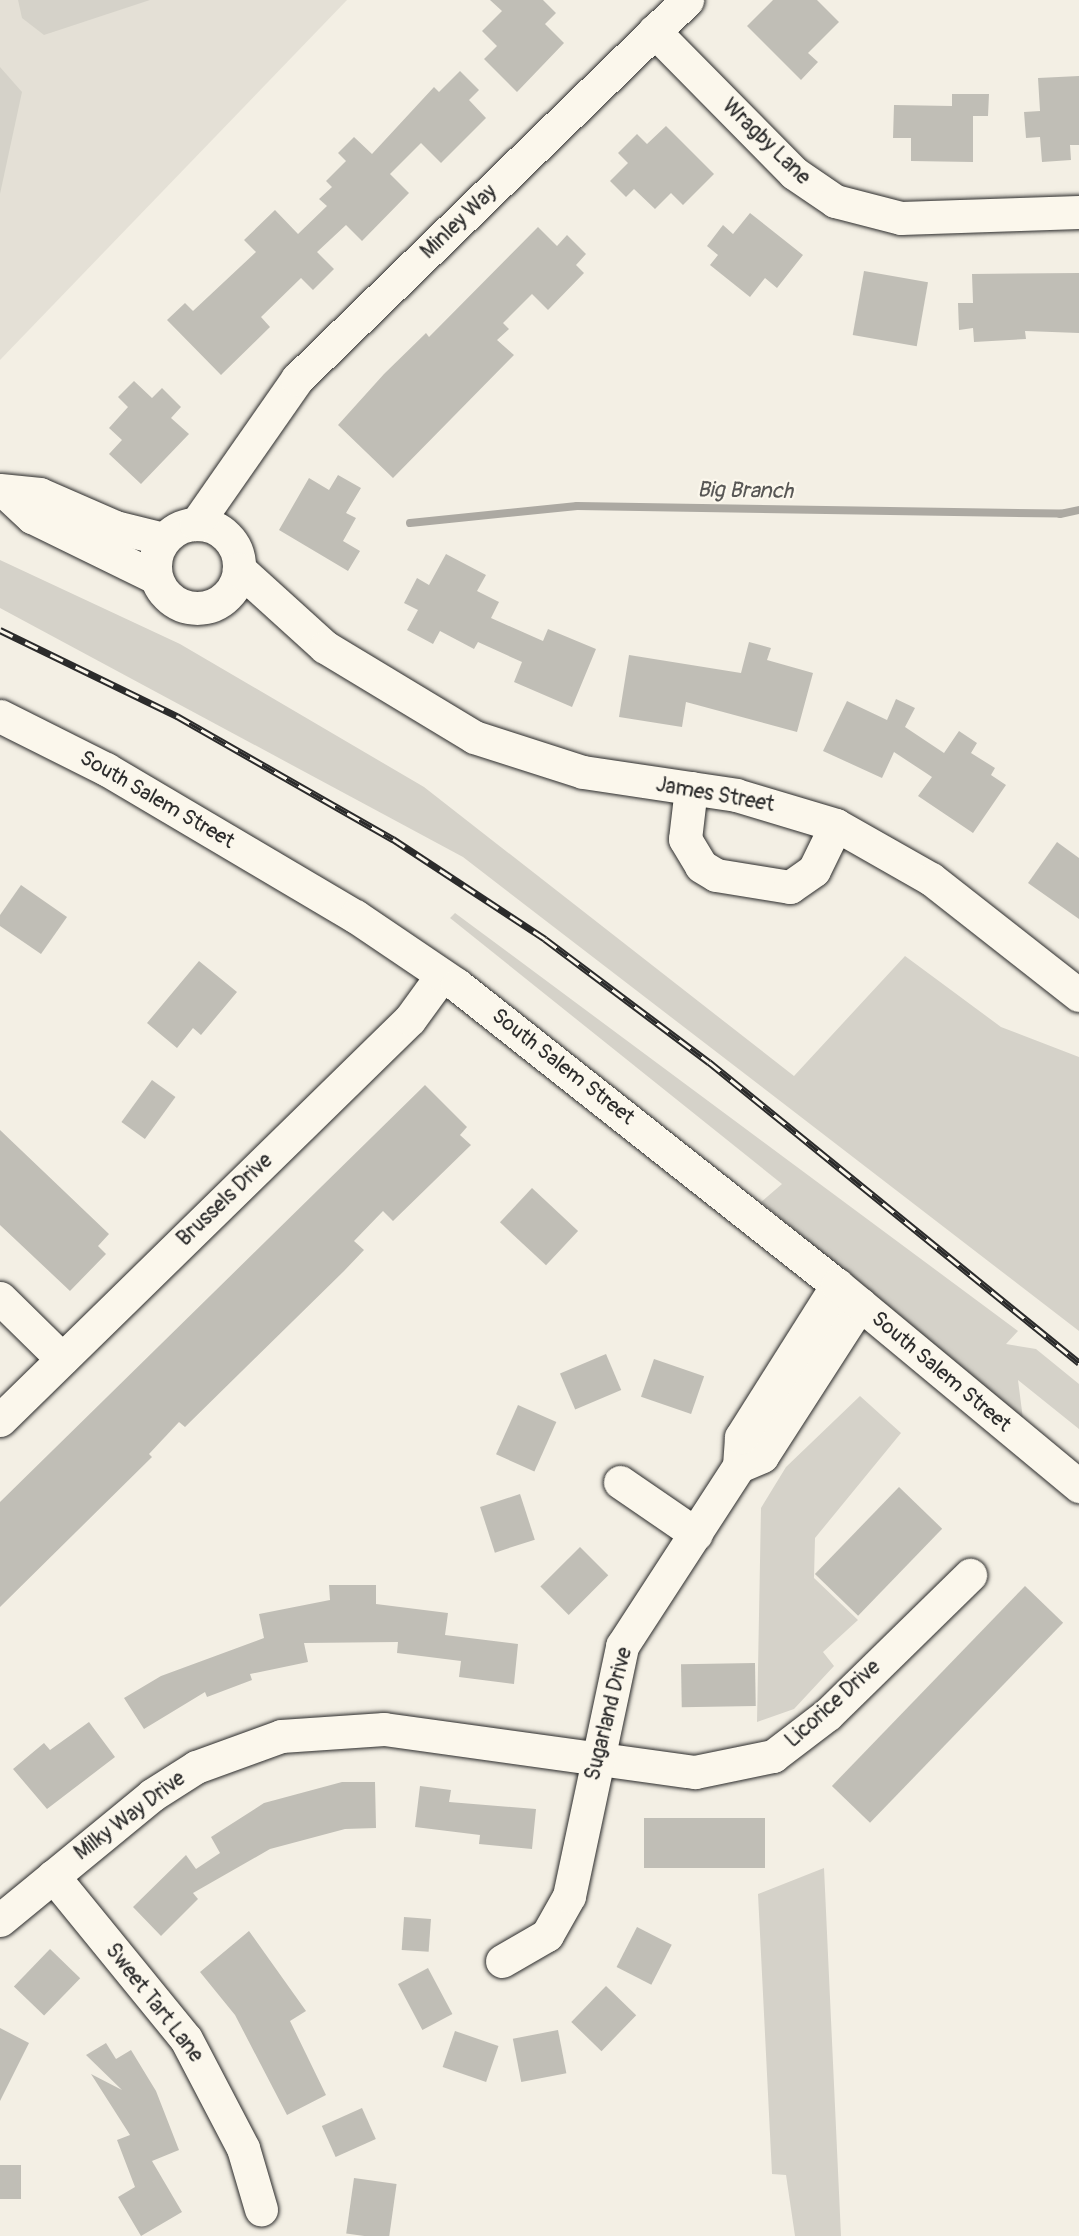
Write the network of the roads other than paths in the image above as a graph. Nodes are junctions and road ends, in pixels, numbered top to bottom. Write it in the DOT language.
graph roads {
  1 [pos="687,0"];
  2 [pos="654,31"];
  3 [pos="1079,212"];
  4 [pos="246,455"];
  5 [pos="2,491"];
  6 [pos="196,524"];
  7 [pos="164,538"];
  8 [pos="235,554"];
  9 [pos="155,578"];
  10 [pos="218,603"];
  11 [pos="325,647"];
  12 [pos="0,716"];
  13 [pos="691,788"];
  14 [pos="836,825"];
  15 [pos="442,975"];
  16 [pos="1079,995"];
  17 [pos="849,1294"];
  18 [pos="0,1298"];
  19 [pos="62,1359"];
  20 [pos="0,1420"];
  21 [pos="620,1482"];
  22 [pos="1079,1486"];
  23 [pos="696,1534"];
  24 [pos="970,1575"];
  25 [pos="596,1757"];
  26 [pos="53,1876"];
  27 [pos="0,1920"];
  28 [pos="502,1961"];
  29 [pos="261,2209"];
  1 -- 2 [label="street, Minley Way"];
  2 -- 3 [label="street, Wragby Lane"];
  2 -- 4 [label="street, Minley Way"];
  4 -- 6 [label="street, Minley Way"];
  4 -- 8 [label="street, Minley Way"];
  5 -- 7 [label="street"];
  5 -- 9 [label="street"];
  6 -- 7 [label="street"];
  6 -- 8 [label="street"];
  7 -- 9 [label="street"];
  8 -- 10 [label="street"];
  8 -- 11 [label="street, James Street"];
  9 -- 10 [label="street"];
  10 -- 11 [label="street, James Street"];
  11 -- 13 [label="street, James Street"];
  12 -- 15 [label="street, South Salem Street"];
  13 -- 14 [label="street, James Street"];
  13 -- 14 [label="street"];
  14 -- 16 [label="street, James Street"];
  15 -- 17 [label="street, South Salem Street"];
  15 -- 19 [label="street, Brussels Drive"];
  17 -- 22 [label="street, South Salem Street"];
  17 -- 23 [label="street, Sugarland Drive"];
  18 -- 19 [label="street"];
  19 -- 20 [label="street, Brussels Drive"];
  21 -- 23 [label="street"];
  23 -- 25 [label="street, Sugarland Drive"];
  24 -- 25 [label="street, Licorice Drive"];
  25 -- 26 [label="street, Milky Way Drive"];
  25 -- 28 [label="street, Sugarland Drive"];
  26 -- 27 [label="street, Milky Way Drive"];
  26 -- 29 [label="street, Sweet Tart Lane"];
}
